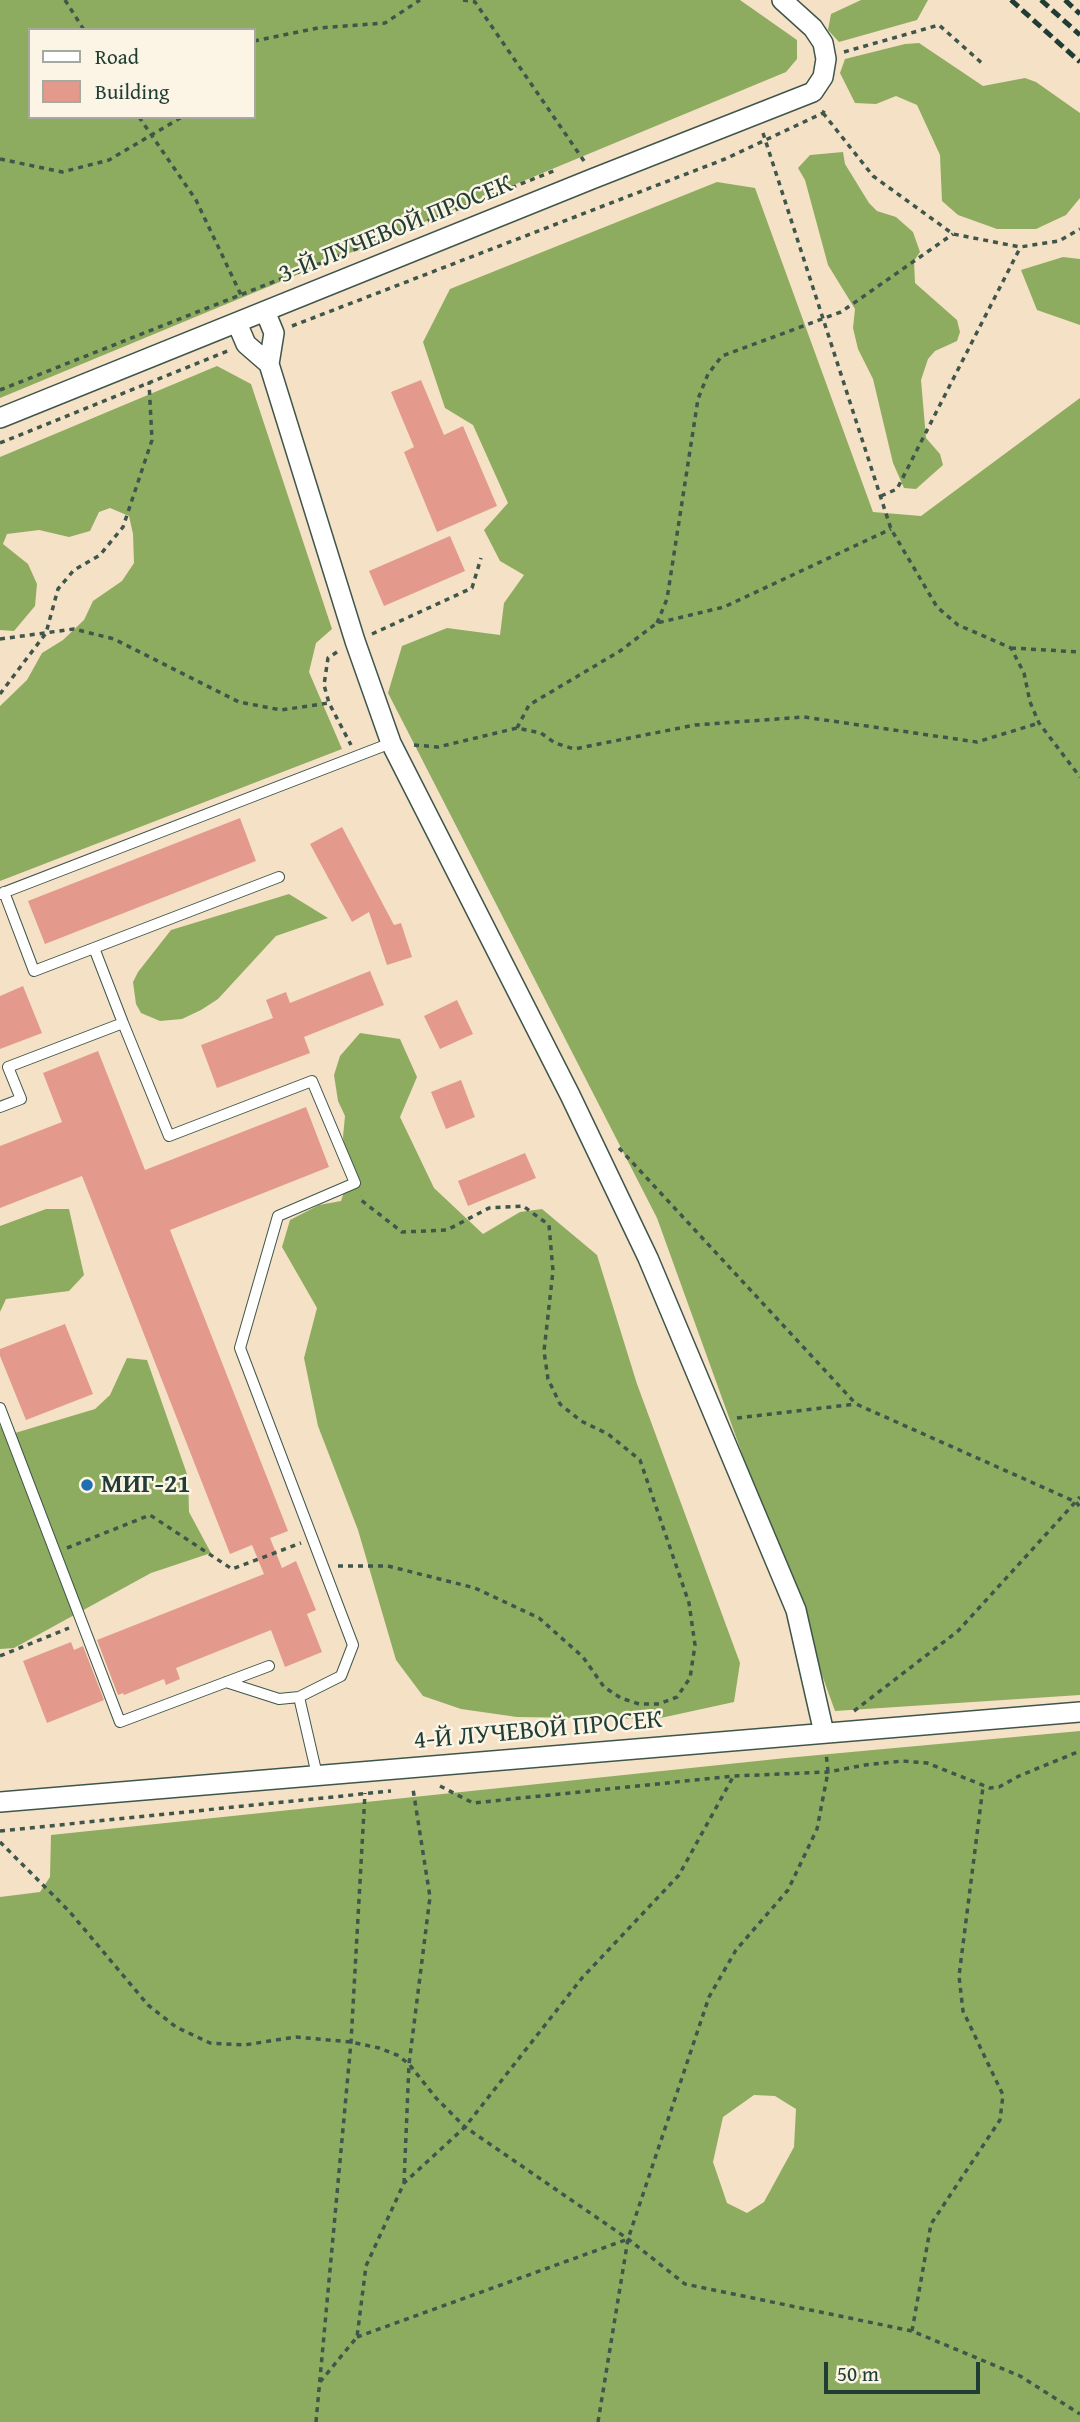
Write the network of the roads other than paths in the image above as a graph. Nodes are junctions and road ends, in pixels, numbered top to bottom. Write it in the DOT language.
graph roads {
  1 [pos="782,0"];
  2 [pos="251,317"];
  3 [pos="270,364"];
  4 [pos="0,418"];
  5 [pos="391,743"];
  6 [pos="279,877"];
  7 [pos="2,893"];
  8 [pos="94,948"];
  9 [pos="122,1023"];
  10 [pos="0,1107"];
  11 [pos="0,1408"];
  12 [pos="269,1665"];
  13 [pos="226,1682"];
  14 [pos="299,1697"];
  15 [pos="1080,1712"];
  16 [pos="824,1733"];
  17 [pos="317,1775"];
  18 [pos="0,1802"];
  1 -- 2 [label="street, 3-Й ЛУЧЕВОЙ ПРОСЕК"];
  2 -- 3 [label="street"];
  2 -- 3 [label="street"];
  2 -- 4 [label="street, 3-Й ЛУЧЕВОЙ ПРОСЕК"];
  3 -- 5 [label="street"];
  5 -- 7 [label="lane"];
  5 -- 16 [label="street"];
  6 -- 8 [label="lane"];
  7 -- 8 [label="lane"];
  8 -- 9 [label="lane"];
  9 -- 10 [label="lane"];
  9 -- 14 [label="lane"];
  11 -- 13 [label="lane"];
  12 -- 13 [label="lane"];
  13 -- 14 [label="lane"];
  14 -- 17 [label="lane"];
  15 -- 16 [label="street, 4-Й ЛУЧЕВОЙ ПРОСЕК"];
  16 -- 17 [label="street, 4-Й ЛУЧЕВОЙ ПРОСЕК"];
  17 -- 18 [label="street, 4-Й ЛУЧЕВОЙ ПРОСЕК"];
}
